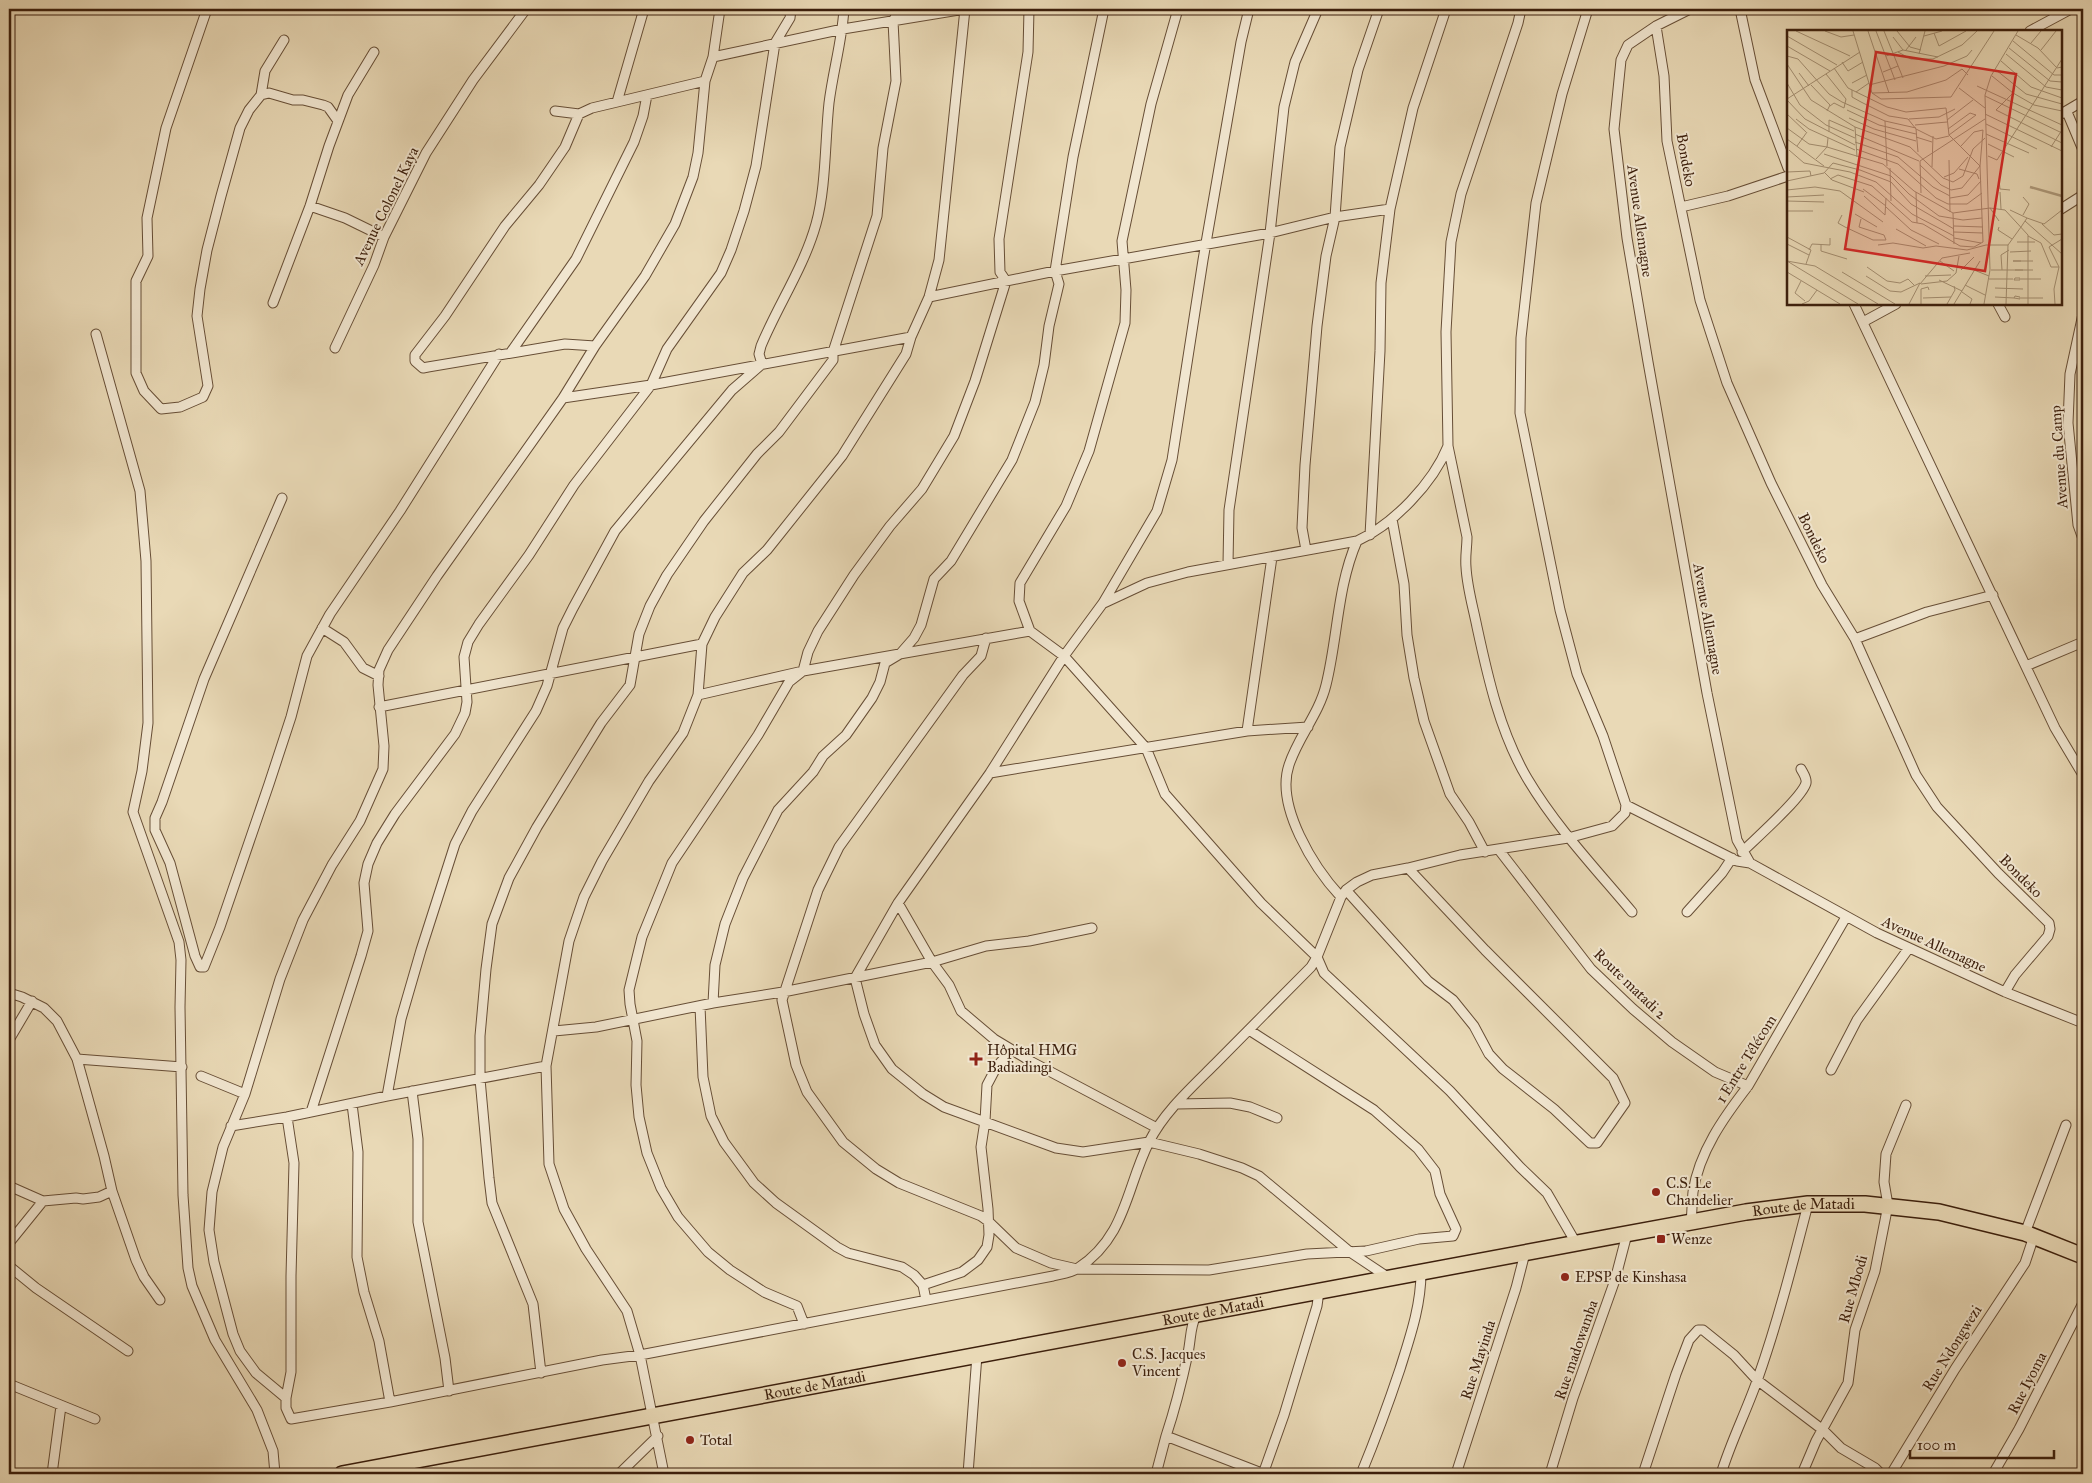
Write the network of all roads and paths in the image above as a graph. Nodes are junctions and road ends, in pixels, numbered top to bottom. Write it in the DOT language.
graph roads {
  1 [pos="207,9"];
  2 [pos="526,9"];
  3 [pos="644,9"];
  4 [pos="720,9"];
  5 [pos="791,9"];
  6 [pos="844,9"];
  7 [pos="900,9"];
  8 [pos="965,9"];
  9 [pos="1029,9"];
  10 [pos="1104,9"];
  11 [pos="1178,9"];
  12 [pos="1249,9"];
  13 [pos="1318,9"];
  14 [pos="1379,9"];
  15 [pos="1446,9"];
  16 [pos="1521,9"];
  17 [pos="1588,9"];
  18 [pos="1690,9"];
  19 [pos="1740,9"];
  20 [pos="2071,9"];
  21 [pos="893,21"];
  22 [pos="1656,26"];
  23 [pos="843,29"];
  24 [pos="2032,30"];
  25 [pos="284,40"];
  26 [pos="776,43"];
  27 [pos="374,52"];
  28 [pos="713,57"];
  29 [pos="705,82"];
  30 [pos="261,95"];
  31 [pos="647,95"];
  32 [pos="2083,101"];
  33 [pos="617,102"];
  34 [pos="555,111"];
  35 [pos="2064,113"];
  36 [pos="579,114"];
  37 [pos="338,121"];
  38 [pos="2083,150"];
  39 [pos="1787,165"];
  40 [pos="1787,176"];
  41 [pos="2083,195"];
  42 [pos="310,206"];
  43 [pos="1681,207"];
  44 [pos="1390,208"];
  45 [pos="2062,208"];
  46 [pos="1335,218"];
  47 [pos="1270,233"];
  48 [pos="384,237"];
  49 [pos="1207,243"];
  50 [pos="1123,258"];
  51 [pos="1056,271"];
  52 [pos="1006,281"];
  53 [pos="929,297"];
  54 [pos="273,303"];
  55 [pos="1854,305"];
  56 [pos="1894,305"];
  57 [pos="1998,305"];
  58 [pos="2083,314"];
  59 [pos="2004,317"];
  60 [pos="1863,322"];
  61 [pos="96,334"];
  62 [pos="911,337"];
  63 [pos="595,346"];
  64 [pos="335,348"];
  65 [pos="511,352"];
  66 [pos="834,352"];
  67 [pos="499,354"];
  68 [pos="762,364"];
  69 [pos="651,385"];
  70 [pos="563,398"];
  71 [pos="1448,446"];
  72 [pos="282,498"];
  73 [pos="1392,519"];
  74 [pos="1370,535"];
  75 [pos="2083,539"];
  76 [pos="1357,541"];
  77 [pos="1306,550"];
  78 [pos="1272,557"];
  79 [pos="1228,564"];
  80 [pos="1993,595"];
  81 [pos="1103,603"];
  82 [pos="322,628"];
  83 [pos="1030,631"];
  84 [pos="986,638"];
  85 [pos="1855,639"];
  86 [pos="2083,642"];
  87 [pos="702,644"];
  88 [pos="900,654"];
  89 [pos="635,656"];
  90 [pos="1064,656"];
  91 [pos="2026,666"];
  92 [pos="803,671"];
  93 [pos="550,673"];
  94 [pos="379,676"];
  95 [pos="467,689"];
  96 [pos="698,695"];
  97 [pos="379,707"];
  98 [pos="1308,727"];
  99 [pos="1247,732"];
  100 [pos="1146,748"];
  101 [pos="1801,769"];
  102 [pos="990,774"];
  103 [pos="2083,775"];
  104 [pos="1626,805"];
  105 [pos="1568,838"];
  106 [pos="1499,850"];
  107 [pos="1485,852"];
  108 [pos="1742,852"];
  109 [pos="1732,858"];
  110 [pos="1750,863"];
  111 [pos="1408,868"];
  112 [pos="1344,894"];
  113 [pos="898,903"];
  114 [pos="1632,912"];
  115 [pos="1687,912"];
  116 [pos="1846,916"];
  117 [pos="1092,928"];
  118 [pos="1909,948"];
  119 [pos="1317,957"];
  120 [pos="932,962"];
  121 [pos="856,978"];
  122 [pos="784,992"];
  123 [pos="2005,992"];
  124 [pos="9,993"];
  125 [pos="32,1001"];
  126 [pos="713,1003"];
  127 [pos="700,1006"];
  128 [pos="632,1019"];
  129 [pos="2083,1023"];
  130 [pos="1249,1030"];
  131 [pos="554,1031"];
  132 [pos="9,1040"];
  133 [pos="1012,1050"];
  134 [pos="77,1059"];
  135 [pos="546,1066"];
  136 [pos="182,1068"];
  137 [pos="1831,1070"];
  138 [pos="201,1076"];
  139 [pos="480,1079"];
  140 [pos="1748,1086"];
  141 [pos="412,1091"];
  142 [pos="245,1094"];
  143 [pos="387,1096"];
  144 [pos="352,1104"];
  145 [pos="1177,1104"];
  146 [pos="1906,1105"];
  147 [pos="311,1112"];
  148 [pos="287,1117"];
  149 [pos="1277,1118"];
  150 [pos="986,1122"];
  151 [pos="2066,1125"];
  152 [pos="231,1126"];
  153 [pos="1157,1128"];
  154 [pos="1149,1142"];
  155 [pos="9,1186"];
  156 [pos="112,1191"];
  157 [pos="43,1201"];
  158 [pos="1808,1204"];
  159 [pos="1888,1205"];
  160 [pos="988,1221"];
  161 [pos="1691,1223"];
  162 [pos="1627,1234"];
  163 [pos="2029,1235"];
  164 [pos="9,1243"];
  165 [pos="1576,1243"];
  166 [pos="1350,1252"];
  167 [pos="1525,1253"];
  168 [pos="2083,1256"];
  169 [pos="9,1266"];
  170 [pos="1077,1269"];
  171 [pos="1421,1272"];
  172 [pos="1389,1278"];
  173 [pos="923,1285"];
  174 [pos="1319,1291"];
  175 [pos="160,1300"];
  176 [pos="926,1300"];
  177 [pos="2083,1303"];
  178 [pos="1196,1314"];
  179 [pos="804,1324"];
  180 [pos="128,1351"];
  181 [pos="640,1355"];
  182 [pos="977,1355"];
  183 [pos="541,1373"];
  184 [pos="1758,1380"];
  185 [pos="9,1384"];
  186 [pos="449,1390"];
  187 [pos="286,1398"];
  188 [pos="390,1402"];
  189 [pos="61,1406"];
  190 [pos="653,1417"];
  191 [pos="95,1419"];
  192 [pos="1823,1430"];
  193 [pos="658,1436"];
  194 [pos="1166,1436"];
  195 [pos="52,1474"];
  196 [pos="275,1474"];
  197 [pos="342,1474"];
  198 [pos="619,1474"];
  199 [pos="664,1474"];
  200 [pos="968,1474"];
  201 [pos="1156,1474"];
  202 [pos="1263,1474"];
  203 [pos="1361,1474"];
  204 [pos="1456,1474"];
  205 [pos="1550,1474"];
  206 [pos="1643,1474"];
  207 [pos="1721,1474"];
  208 [pos="1802,1474"];
  209 [pos="1881,1474"];
  210 [pos="1891,1474"];
  211 [pos="1993,1474"];
  1 -- 30 [label="street"];
  2 -- 48 [label="street, Avenue Colonel Kaya"];
  3 -- 33 [label="street"];
  4 -- 28 [label="street"];
  5 -- 26 [label="street"];
  6 -- 23 [label="street"];
  7 -- 21 [label="street"];
  8 -- 21 [label="street"];
  8 -- 53 [label="street"];
  9 -- 52 [label="street"];
  10 -- 51 [label="street"];
  11 -- 50 [label="street"];
  12 -- 49 [label="street"];
  13 -- 47 [label="street"];
  14 -- 46 [label="street"];
  15 -- 44 [label="street"];
  16 -- 71 [label="street"];
  17 -- 104 [label="street"];
  18 -- 22 [label="street, Avenue Allemagne"];
  19 -- 39 [label="street"];
  20 -- 24 [label="street"];
  21 -- 23 [label="street"];
  21 -- 66 [label="street"];
  22 -- 43 [label="street, Bondeko"];
  22 -- 108 [label="street, Avenue Allemagne"];
  23 -- 26 [label="street"];
  23 -- 68 [label="street"];
  25 -- 30 [label="street"];
  26 -- 28 [label="street"];
  26 -- 69 [label="street"];
  27 -- 37 [label="street"];
  28 -- 29 [label="street"];
  29 -- 31 [label="street"];
  29 -- 63 [label="street"];
  30 -- 37 [label="street"];
  31 -- 33 [label="street"];
  31 -- 65 [label="street"];
  32 -- 35 [label="street"];
  33 -- 36 [label="street"];
  34 -- 36 [label="street"];
  35 -- 38 [label="street"];
  36 -- 67 [label="street"];
  37 -- 42 [label="street"];
  40 -- 43 [label="street"];
  41 -- 45 [label="street"];
  42 -- 48 [label="street"];
  42 -- 54 [label="street"];
  43 -- 85 [label="street, Bondeko"];
  44 -- 46 [label="street"];
  44 -- 74 [label="street"];
  46 -- 47 [label="street"];
  46 -- 77 [label="street"];
  47 -- 49 [label="street"];
  47 -- 79 [label="street"];
  48 -- 64 [label="street, Avenue Colonel Kaya"];
  49 -- 50 [label="street"];
  49 -- 81 [label="street"];
  50 -- 51 [label="street"];
  50 -- 83 [label="street"];
  51 -- 52 [label="street"];
  51 -- 88 [label="street"];
  52 -- 53 [label="street"];
  52 -- 92 [label="street"];
  53 -- 62 [label="street"];
  55 -- 60 [label="street"];
  56 -- 60 [label="street"];
  57 -- 59 [label="street"];
  58 -- 75 [label="street, Avenue du Camp"];
  60 -- 80 [label="street"];
  61 -- 136 [label="street"];
  62 -- 66 [label="street"];
  62 -- 87 [label="street"];
  63 -- 65 [label="street"];
  63 -- 70 [label="street"];
  65 -- 67 [label="street"];
  66 -- 68 [label="street"];
  66 -- 89 [label="street"];
  67 -- 82 [label="street"];
  68 -- 69 [label="street"];
  68 -- 93 [label="street"];
  69 -- 70 [label="street"];
  69 -- 95 [label="street"];
  70 -- 94 [label="street"];
  71 -- 73 [label="street"];
  71 -- 105 [label="street"];
  72 -- 82 [label="street"];
  73 -- 74 [label="street"];
  73 -- 107 [label="street"];
  74 -- 76 [label="street"];
  76 -- 77 [label="street"];
  76 -- 98 [label="street"];
  77 -- 78 [label="street"];
  78 -- 79 [label="street"];
  78 -- 99 [label="street"];
  79 -- 81 [label="street"];
  80 -- 85 [label="street"];
  80 -- 91 [label="street"];
  81 -- 90 [label="street"];
  82 -- 94 [label="street"];
  83 -- 84 [label="street"];
  83 -- 90 [label="street"];
  84 -- 88 [label="street"];
  84 -- 122 [label="street"];
  85 -- 123 [label="street, Bondeko"];
  86 -- 91 [label="street"];
  87 -- 89 [label="street"];
  87 -- 96 [label="street"];
  88 -- 92 [label="street"];
  88 -- 126 [label="street"];
  89 -- 93 [label="street"];
  89 -- 139 [label="street"];
  90 -- 100 [label="street"];
  90 -- 102 [label="street"];
  91 -- 103 [label="street"];
  92 -- 96 [label="street"];
  92 -- 128 [label="street"];
  93 -- 95 [label="street"];
  93 -- 143 [label="street"];
  94 -- 97 [label="street"];
  95 -- 97 [label="street"];
  95 -- 147 [label="street"];
  96 -- 131 [label="street"];
  97 -- 142 [label="street"];
  98 -- 99 [label="street"];
  98 -- 112 [label="street"];
  99 -- 100 [label="street"];
  100 -- 102 [label="street"];
  100 -- 119 [label="street"];
  101 -- 108 [label="street"];
  102 -- 113 [label="street"];
  104 -- 105 [label="street"];
  104 -- 109 [label="street"];
  105 -- 106 [label="street"];
  105 -- 114 [label="street"];
  106 -- 107 [label="street"];
  106 -- 140 [label="street, Route matadi 2"];
  107 -- 111 [label="street"];
  108 -- 110 [label="street, Avenue Allemagne"];
  109 -- 110 [label="street"];
  109 -- 115 [label="street"];
  110 -- 116 [label="street, Avenue Allemagne"];
  111 -- 112 [label="street"];
  111 -- 112 [label="street"];
  112 -- 119 [label="street"];
  113 -- 120 [label="street"];
  113 -- 121 [label="street"];
  116 -- 118 [label="street, Avenue Allemagne"];
  116 -- 140 [label="street, 1 Entre Télécom"];
  117 -- 120 [label="street"];
  118 -- 123 [label="street, Avenue Allemagne"];
  118 -- 137 [label="street"];
  119 -- 130 [label="street"];
  119 -- 165 [label="street"];
  120 -- 121 [label="street"];
  120 -- 133 [label="street"];
  121 -- 122 [label="street"];
  121 -- 150 [label="street"];
  122 -- 126 [label="street"];
  122 -- 160 [label="street"];
  123 -- 129 [label="street, Avenue Allemagne"];
  124 -- 125 [label="street"];
  125 -- 132 [label="street"];
  125 -- 134 [label="street"];
  126 -- 127 [label="street"];
  127 -- 128 [label="street"];
  127 -- 173 [label="street"];
  128 -- 131 [label="street"];
  128 -- 179 [label="street"];
  130 -- 145 [label="street"];
  130 -- 166 [label="street"];
  131 -- 135 [label="street"];
  133 -- 150 [label="street"];
  133 -- 153 [label="street"];
  134 -- 136 [label="street"];
  134 -- 156 [label="street"];
  135 -- 139 [label="street"];
  135 -- 181 [label="street"];
  136 -- 196 [label="street"];
  138 -- 142 [label="street"];
  139 -- 141 [label="street"];
  139 -- 183 [label="street"];
  140 -- 161 [label="street, 1 Entre Télécom"];
  141 -- 143 [label="street"];
  141 -- 186 [label="street"];
  142 -- 152 [label="street"];
  143 -- 144 [label="street"];
  144 -- 147 [label="street"];
  144 -- 188 [label="street"];
  145 -- 149 [label="street"];
  145 -- 153 [label="street"];
  146 -- 159 [label="street, Rue Mbodi"];
  147 -- 148 [label="street"];
  148 -- 152 [label="street"];
  148 -- 187 [label="street"];
  150 -- 154 [label="street"];
  150 -- 160 [label="street"];
  151 -- 163 [label="street, Rue Ndongwezi"];
  152 -- 187 [label="street"];
  153 -- 154 [label="street"];
  154 -- 166 [label="street"];
  154 -- 170 [label="street"];
  155 -- 157 [label="street"];
  156 -- 157 [label="street"];
  156 -- 175 [label="street"];
  157 -- 164 [label="street"];
  158 -- 159 [label="highway, Route de Matadi"];
  158 -- 161 [label="highway, Route de Matadi"];
  158 -- 184 [label="street"];
  159 -- 163 [label="highway, Route de Matadi"];
  159 -- 192 [label="street, Rue Mbodi"];
  160 -- 170 [label="street"];
  160 -- 173 [label="street"];
  161 -- 162 [label="highway, Route de Matadi"];
  162 -- 165 [label="highway, Route de Matadi"];
  162 -- 205 [label="street, Rue madowamba"];
  163 -- 168 [label="highway, Route de Matadi"];
  163 -- 210 [label="street, Rue Ndongwezi"];
  165 -- 167 [label="highway, Route de Matadi"];
  166 -- 170 [label="street"];
  166 -- 172 [label="street"];
  167 -- 171 [label="highway, Route de Matadi"];
  167 -- 204 [label="street, Rue Mayinda"];
  169 -- 180 [label="street"];
  170 -- 176 [label="street"];
  171 -- 172 [label="highway, Route de Matadi"];
  171 -- 203 [label="street"];
  172 -- 174 [label="highway, Route de Matadi"];
  173 -- 176 [label="street"];
  174 -- 178 [label="highway, Route de Matadi"];
  174 -- 202 [label="street"];
  176 -- 179 [label="street"];
  177 -- 211 [label="street, Rue Iyoma"];
  178 -- 182 [label="highway, Route de Matadi"];
  178 -- 194 [label="street"];
  179 -- 181 [label="street"];
  181 -- 183 [label="street"];
  181 -- 190 [label="street"];
  182 -- 190 [label="highway, Route de Matadi"];
  182 -- 200 [label="street"];
  183 -- 186 [label="street"];
  184 -- 192 [label="street"];
  184 -- 206 [label="street"];
  184 -- 207 [label="street"];
  185 -- 189 [label="street"];
  186 -- 188 [label="street"];
  187 -- 188 [label="street"];
  189 -- 191 [label="street"];
  189 -- 195 [label="street"];
  190 -- 193 [label="street"];
  190 -- 197 [label="highway, Route de Matadi"];
  192 -- 208 [label="street, Rue Mbodi"];
  192 -- 209 [label="street"];
  193 -- 198 [label="street"];
  193 -- 199 [label="street"];
  194 -- 201 [label="street"];
  194 -- 202 [label="street"];
}
